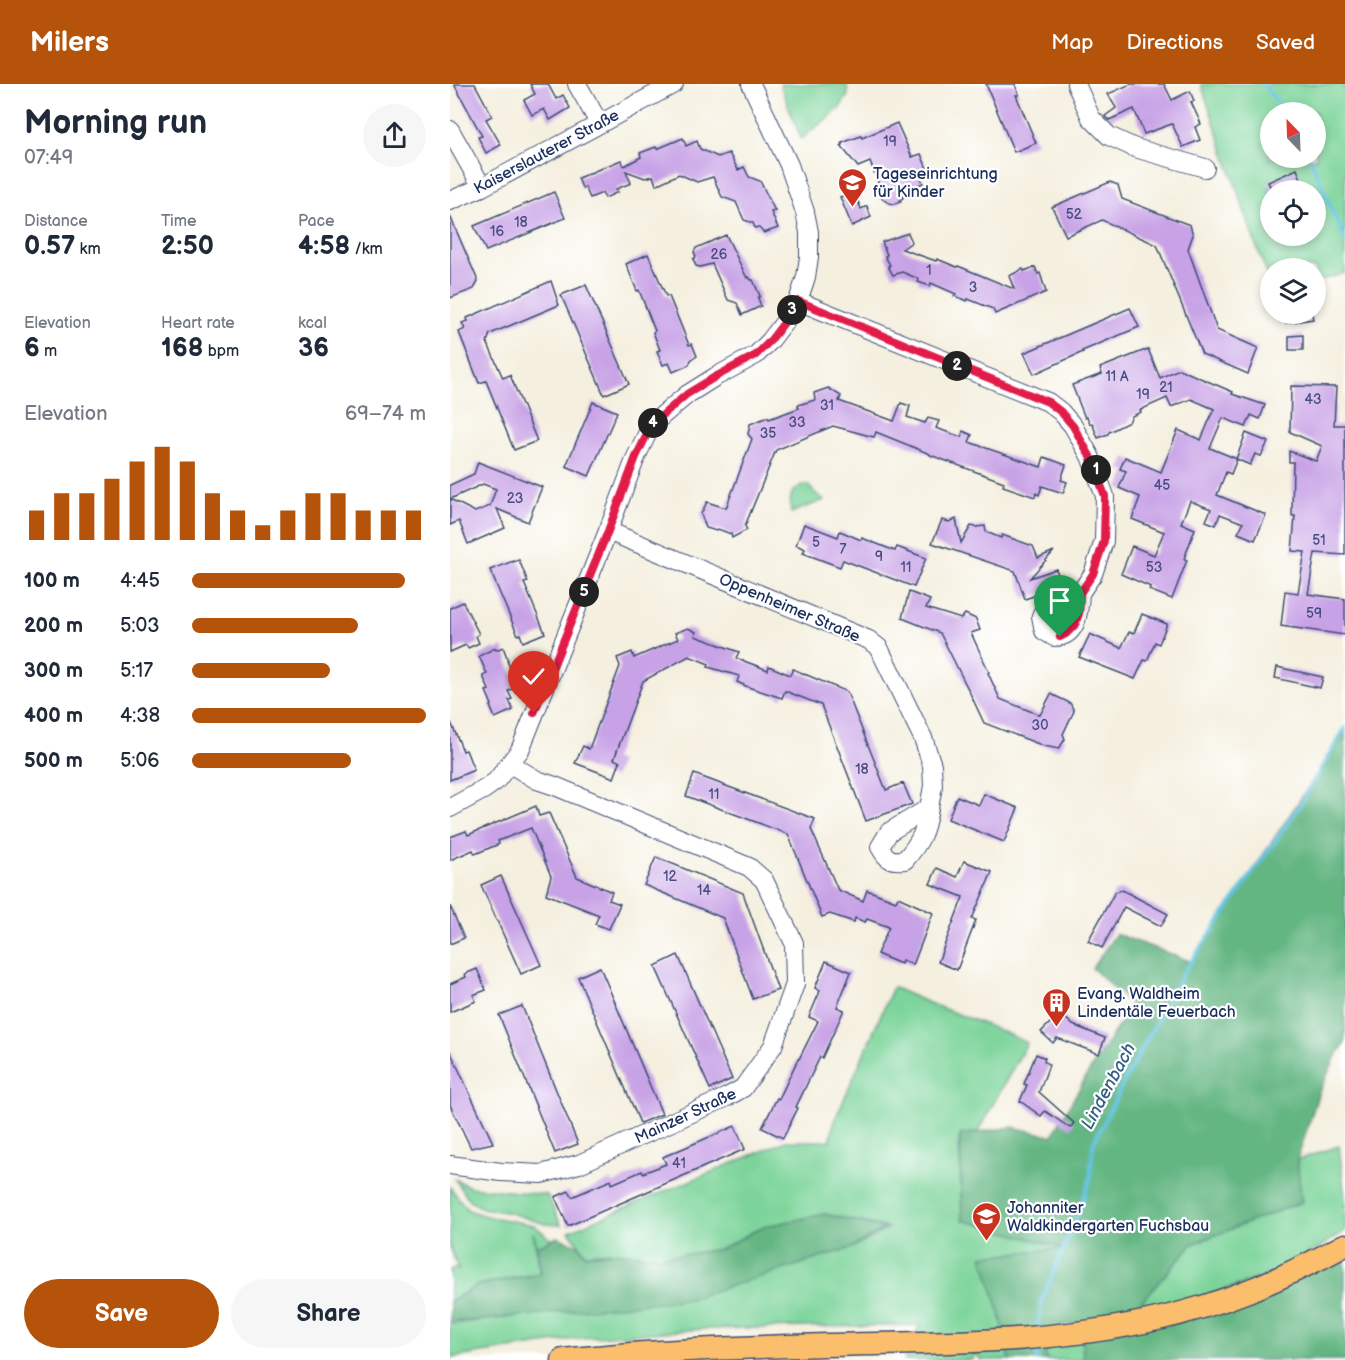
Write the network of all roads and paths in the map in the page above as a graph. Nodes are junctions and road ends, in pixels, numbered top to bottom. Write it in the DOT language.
graph roads {
  1 [pos="577,84"];
  2 [pos="674,84"];
  3 [pos="751,84"];
  4 [pos="1076,84"];
  5 [pos="599,123"];
  6 [pos="450,130"];
  7 [pos="1205,168"];
  8 [pos="482,187"];
  9 [pos="450,201"];
  10 [pos="798,301"];
  11 [pos="608,531"];
  12 [pos="1080,593"];
  13 [pos="510,764"];
  14 [pos="450,808"];
  15 [pos="929,808"];
  16 [pos="450,1165"];
  17 [pos="1345,1245"];
  18 [pos="563,1360"];
  1 -- 5 [label="street"];
  2 -- 5 [label="street, Kaiserslauterer Straße"];
  3 -- 10 [label="street"];
  4 -- 7 [label="street"];
  5 -- 8 [label="street, Kaiserslauterer Straße"];
  6 -- 8 [label="street"];
  8 -- 9 [label="street, Kaiserslauterer Straße"];
  10 -- 11 [label="street"];
  10 -- 12 [label="street"];
  11 -- 13 [label="street"];
  11 -- 15 [label="street, Oppenheimer Straße"];
  13 -- 14 [label="street"];
  13 -- 16 [label="street, Mainzer Straße"];
  17 -- 18 [label="main road"];
}
